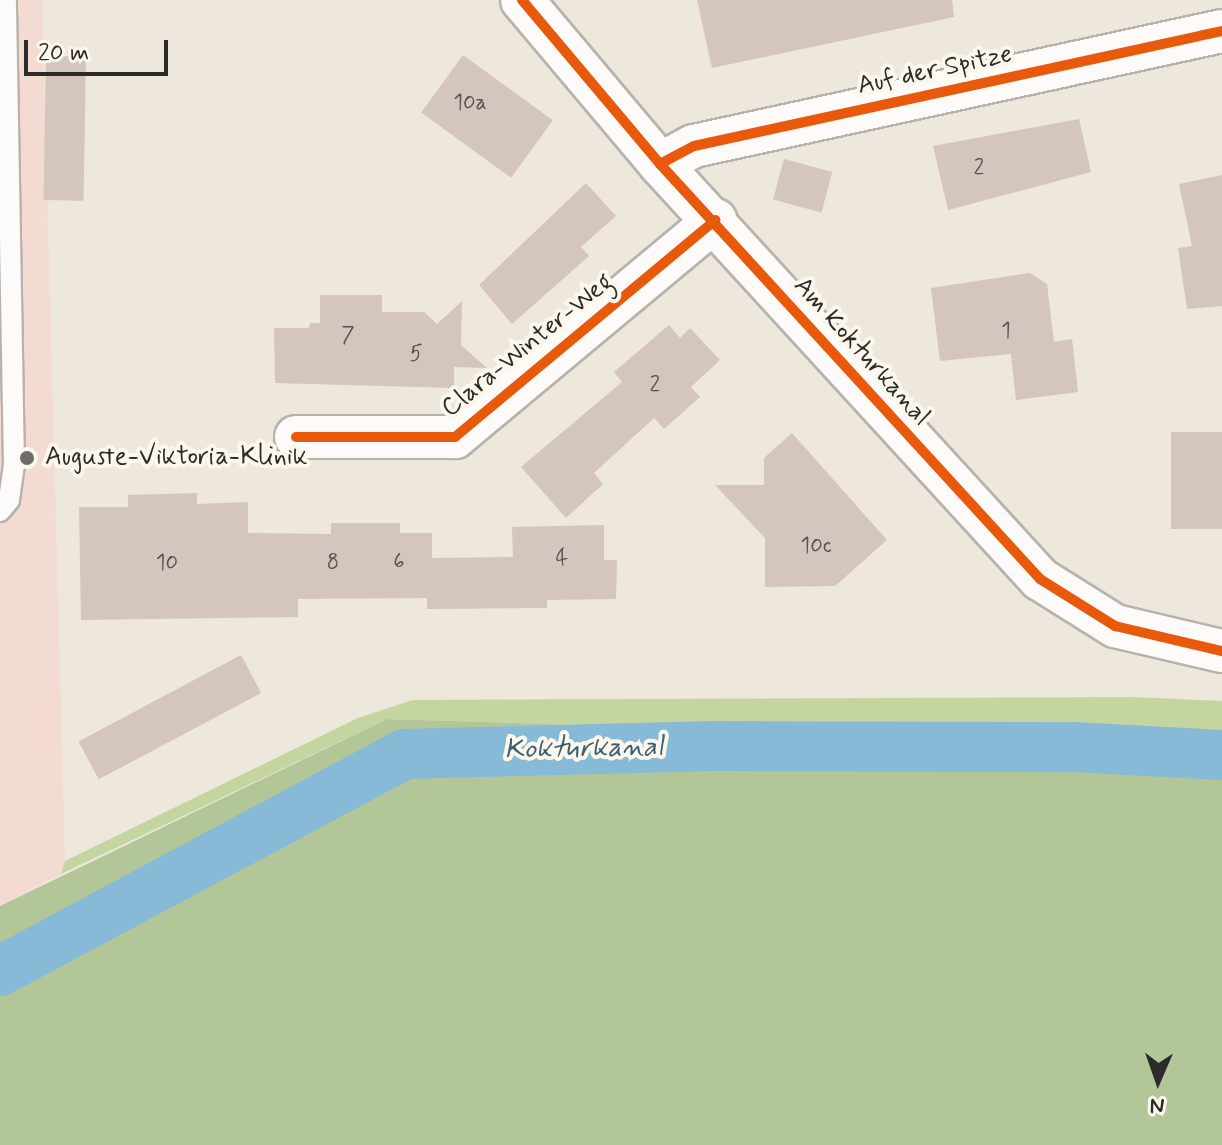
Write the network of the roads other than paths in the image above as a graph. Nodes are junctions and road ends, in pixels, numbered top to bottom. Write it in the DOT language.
graph roads {
  1 [pos="6,0"];
  2 [pos="522,0"];
  3 [pos="1222,31"];
  4 [pos="660,164"];
  5 [pos="715,220"];
  6 [pos="296,437"];
  7 [pos="0,511"];
  8 [pos="1222,651"];
  1 -- 7 [label="lane"];
  2 -- 4 [label="street, Am Kokturkanal"];
  3 -- 4 [label="street, Auf der Spitze"];
  4 -- 5 [label="street, Am Kokturkanal"];
  5 -- 6 [label="street, Clara-Winter-Weg"];
  5 -- 8 [label="street, Am Kokturkanal"];
}
